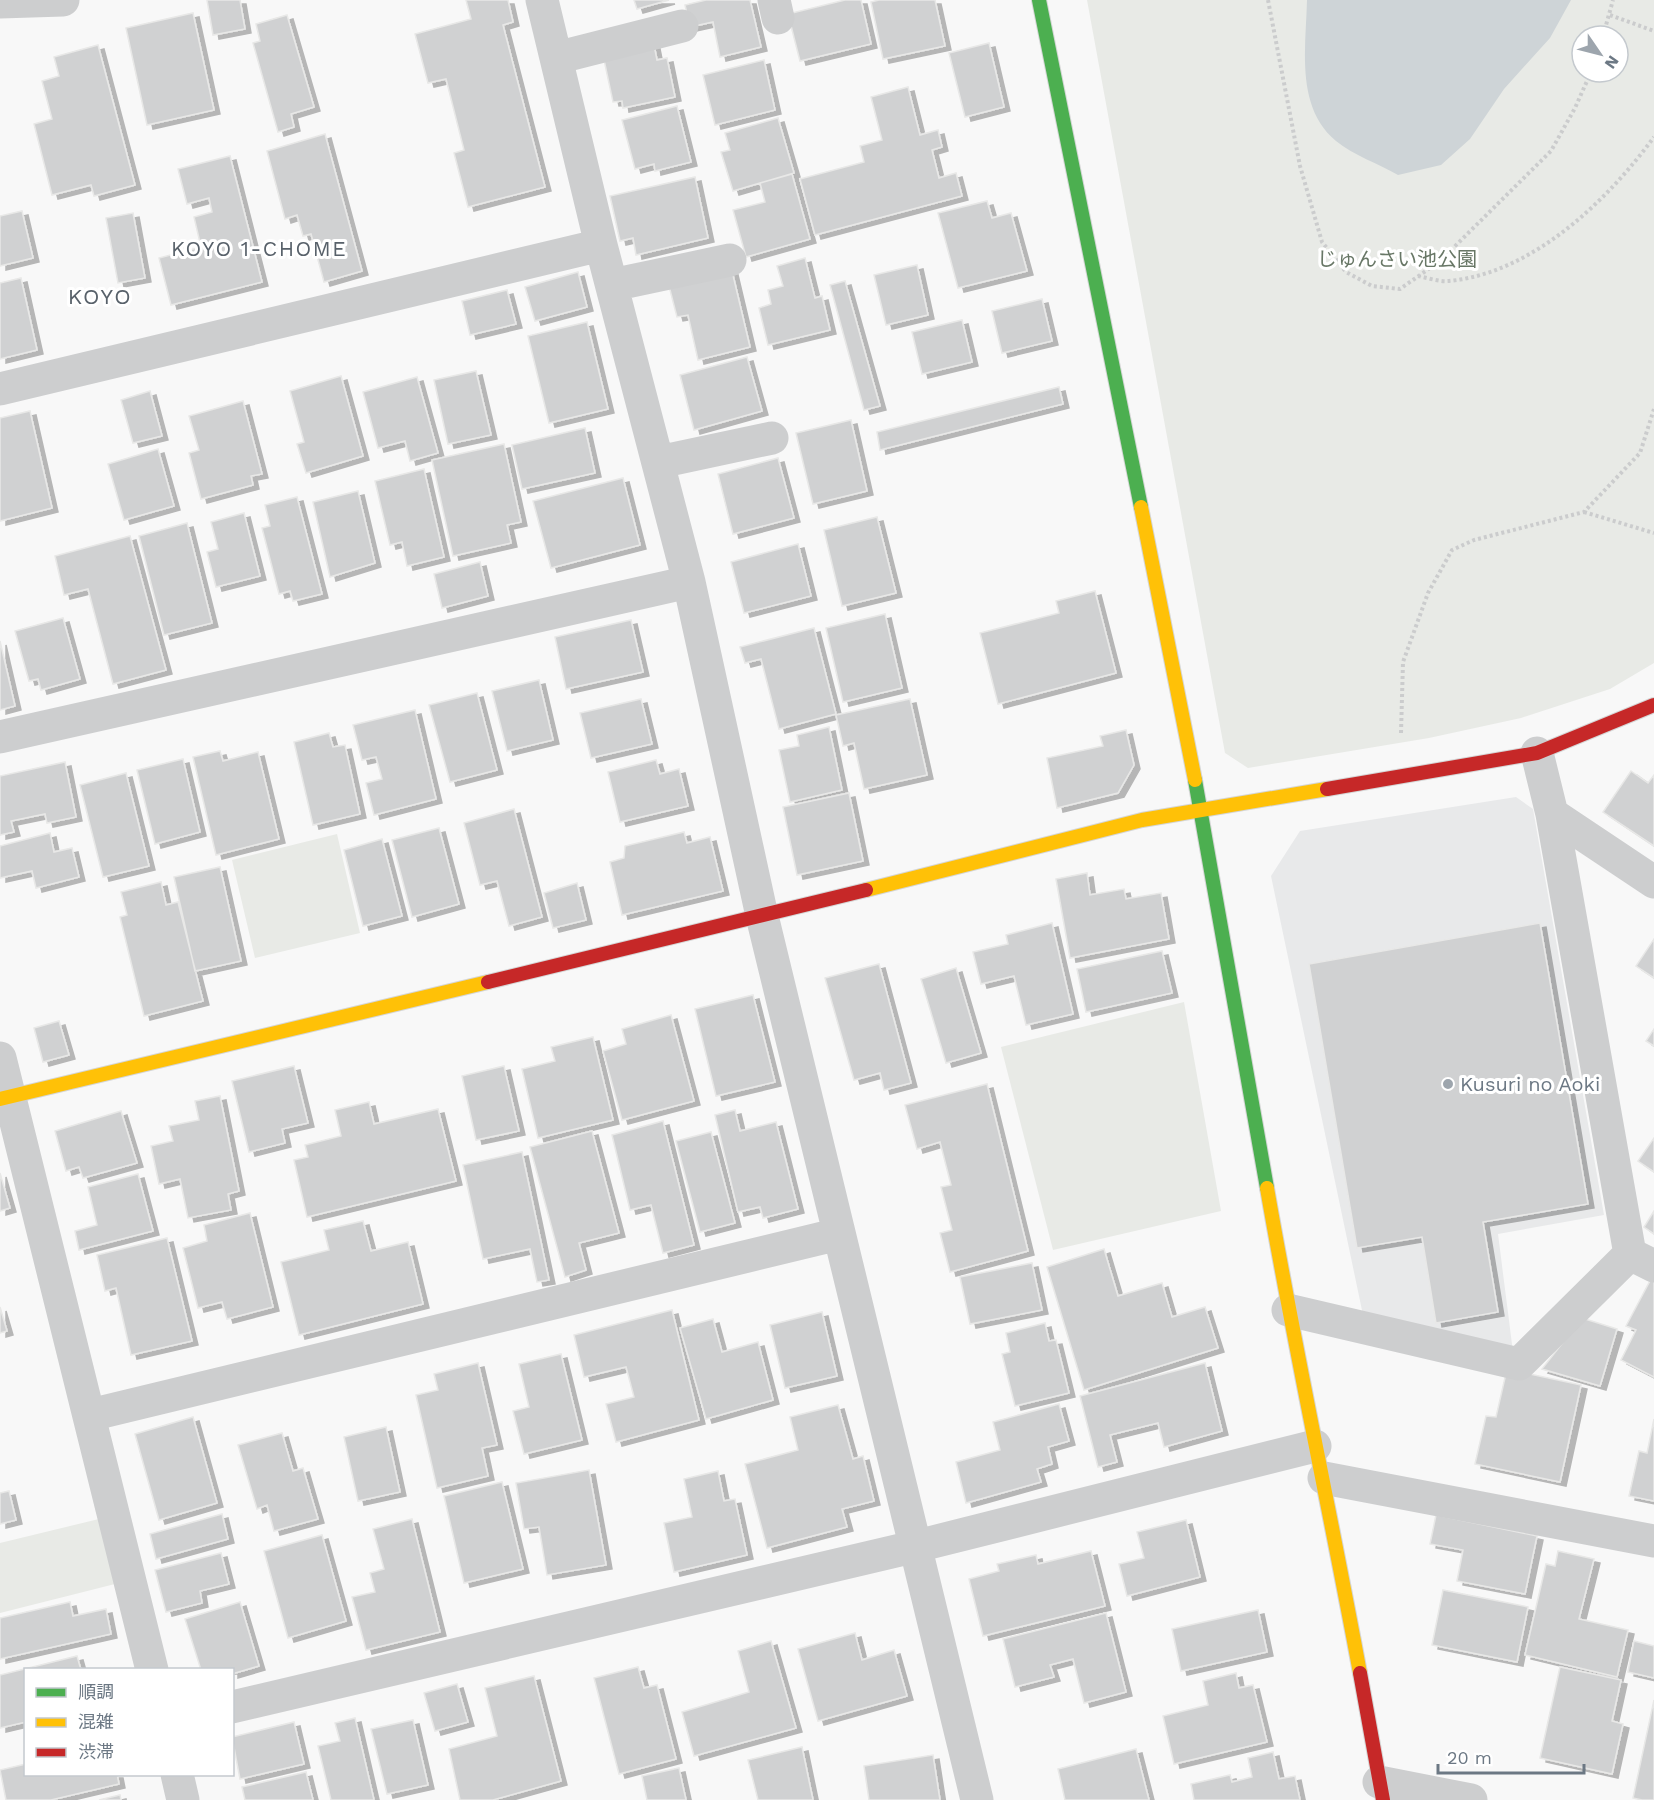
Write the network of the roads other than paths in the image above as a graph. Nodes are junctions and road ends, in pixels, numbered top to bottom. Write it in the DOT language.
graph roads {
  1 [pos="63,0"];
  2 [pos="542,0"];
  3 [pos="1039,0"];
  4 [pos="0,2"];
  5 [pos="682,26"];
  6 [pos="556,58"];
  7 [pos="601,245"];
  8 [pos="730,260"];
  9 [pos="612,285"];
  10 [pos="0,389"];
  11 [pos="772,438"];
  12 [pos="658,462"];
  13 [pos="689,582"];
  14 [pos="1654,705"];
  15 [pos="0,738"];
  16 [pos="1537,753"];
  17 [pos="1201,809"];
  18 [pos="1552,814"];
  19 [pos="1654,882"];
  20 [pos="762,916"];
  21 [pos="0,1058"];
  22 [pos="5,1098"];
  23 [pos="839,1234"];
  24 [pos="1642,1260"];
  25 [pos="1288,1310"];
  26 [pos="90,1415"];
  27 [pos="1315,1446"];
  28 [pos="1324,1478"];
  29 [pos="1654,1541"];
  30 [pos="914,1547"];
  31 [pos="152,1668"];
  32 [pos="234,1707"];
  33 [pos="177,1776"];
  34 [pos="1381,1791"];
  35 [pos="183,1800"];
  36 [pos="977,1800"];
  37 [pos="1471,1800"];
  1 -- 4 [label="street"];
  2 -- 6 [label="street"];
  3 -- 17 [label="street"];
  5 -- 6 [label="street"];
  6 -- 7 [label="street"];
  7 -- 9 [label="street"];
  7 -- 10 [label="street"];
  8 -- 9 [label="street"];
  9 -- 12 [label="street"];
  11 -- 12 [label="street"];
  12 -- 13 [label="street"];
  13 -- 15 [label="street"];
  13 -- 20 [label="street"];
  14 -- 16 [label="street"];
  16 -- 17 [label="street"];
  16 -- 18 [label="street"];
  17 -- 20 [label="street"];
  17 -- 25 [label="street"];
  18 -- 19 [label="street"];
  18 -- 24 [label="street"];
  20 -- 22 [label="street"];
  20 -- 23 [label="street"];
  21 -- 22 [label="street"];
  22 -- 26 [label="street"];
  23 -- 26 [label="street"];
  23 -- 30 [label="street"];
  24 -- 25 [label="street"];
  25 -- 27 [label="street"];
  26 -- 31 [label="street"];
  27 -- 28 [label="street"];
  27 -- 30 [label="street"];
  28 -- 29 [label="street"];
  28 -- 34 [label="street"];
  30 -- 32 [label="street"];
  30 -- 36 [label="street"];
  33 -- 35 [label="street"];
  34 -- 37 [label="street"];
}
